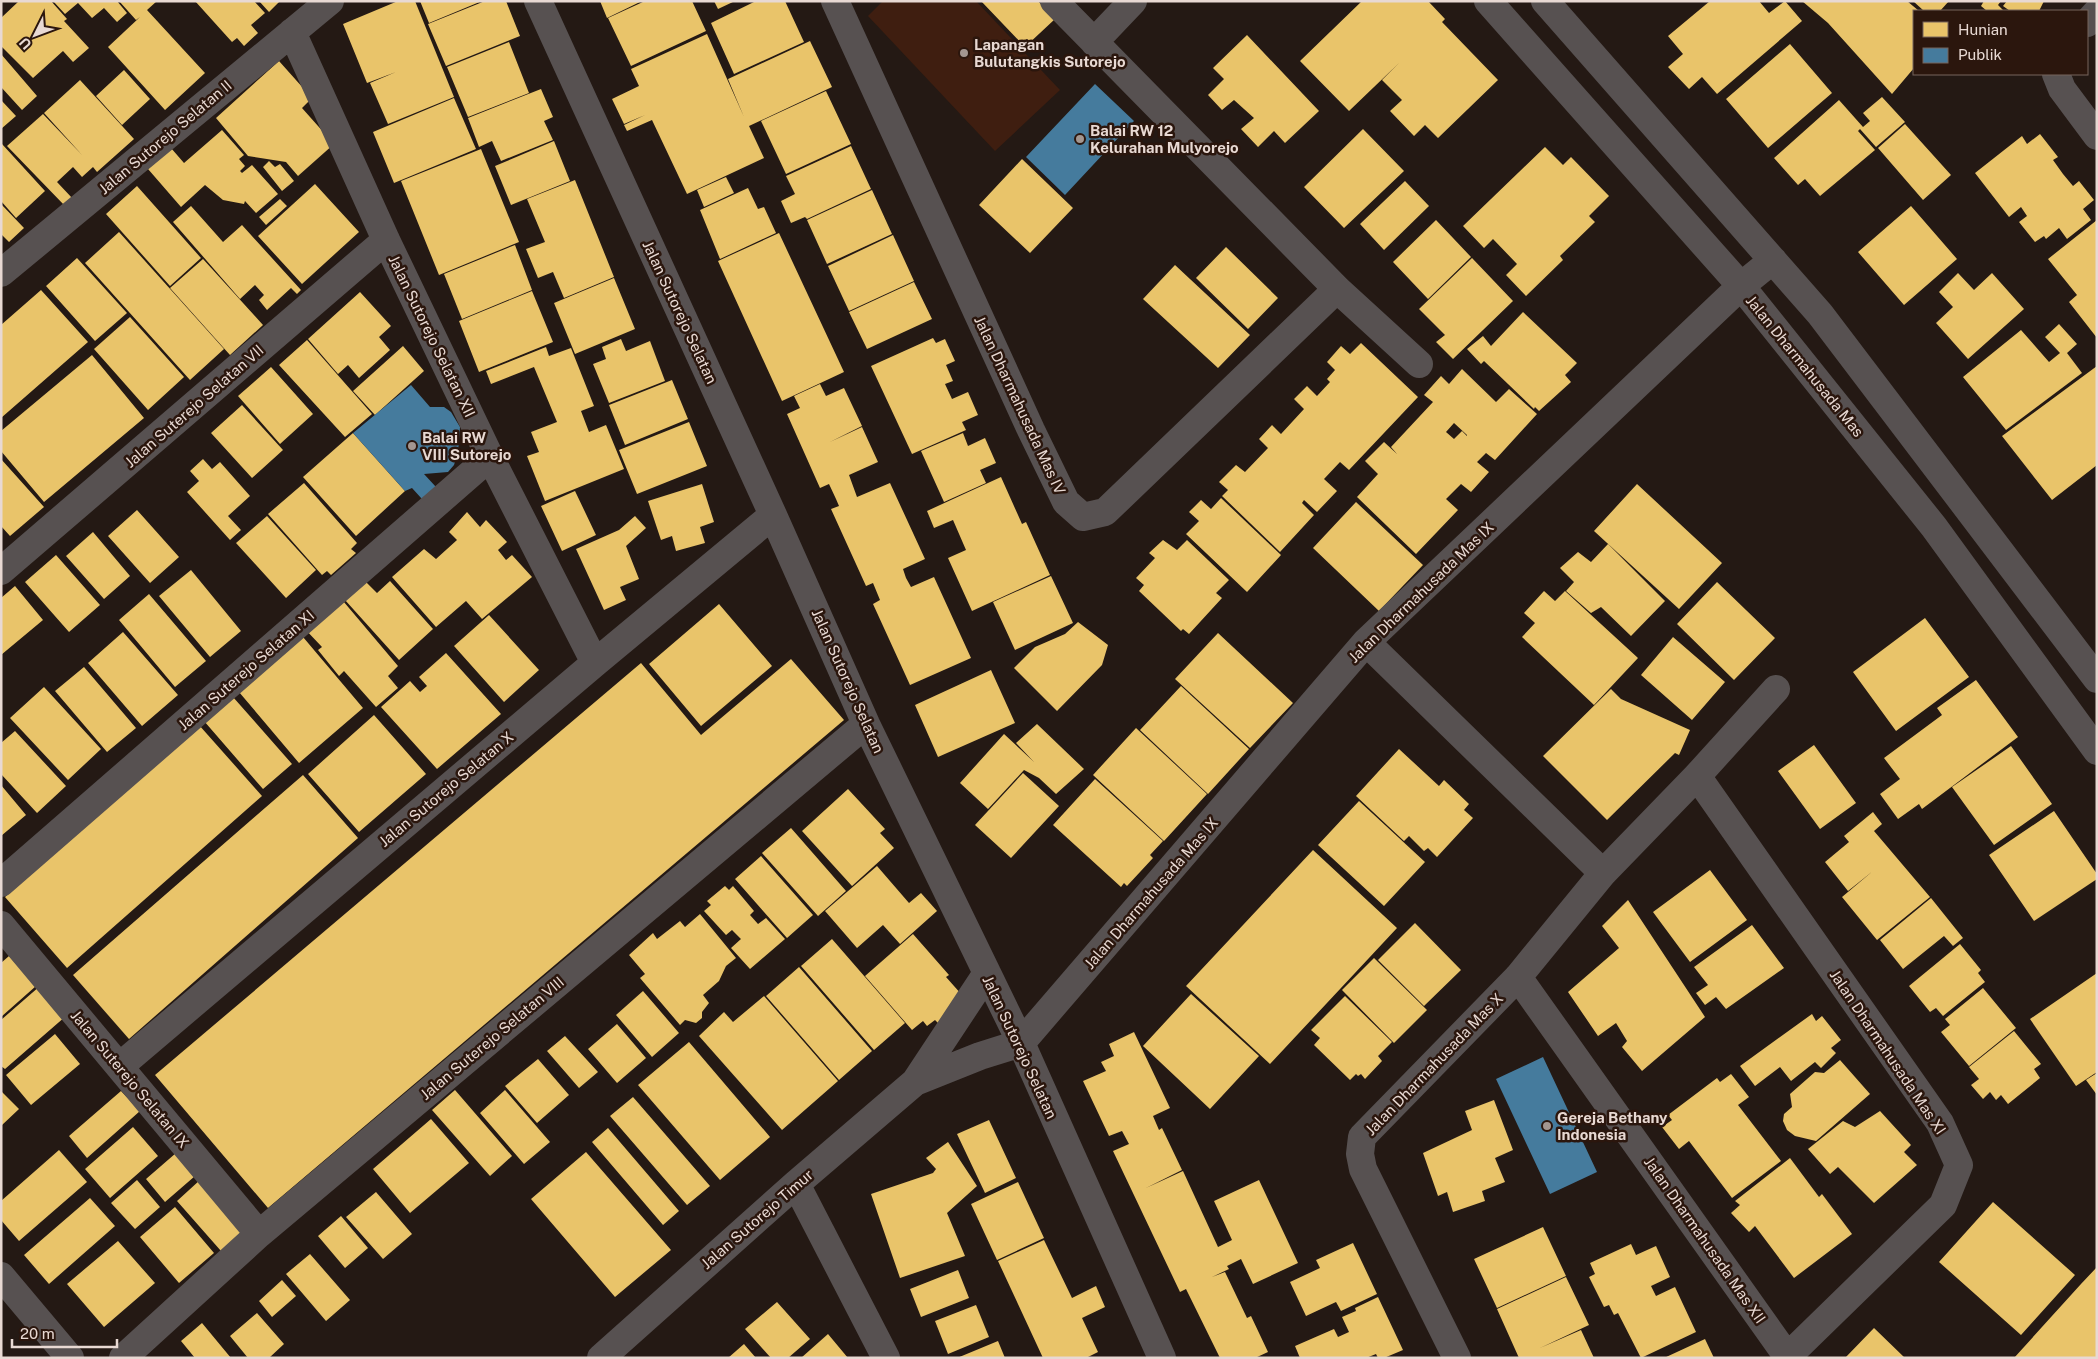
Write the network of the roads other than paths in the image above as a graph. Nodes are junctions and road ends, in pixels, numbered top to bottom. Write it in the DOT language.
graph roads {
  1 [pos="330,1"];
  2 [pos="538,1"];
  3 [pos="835,1"];
  4 [pos="1054,1"];
  5 [pos="1133,1"];
  6 [pos="1488,1"];
  7 [pos="1545,1"];
  8 [pos="2097,12"];
  9 [pos="2088,22"];
  10 [pos="292,32"];
  11 [pos="1094,42"];
  12 [pos="2056,75"];
  13 [pos="2097,136"];
  14 [pos="386,240"];
  15 [pos="1773,260"];
  16 [pos="1,273"];
  17 [pos="1741,286"];
  18 [pos="1337,289"];
  19 [pos="1419,364"];
  20 [pos="490,457"];
  21 [pos="773,515"];
  22 [pos="1,571"];
  23 [pos="1366,642"];
  24 [pos="595,663"];
  25 [pos="2097,679"];
  26 [pos="1776,689"];
  27 [pos="866,724"];
  28 [pos="2097,751"];
  29 [pos="1697,776"];
  30 [pos="1603,873"];
  31 [pos="1,883"];
  32 [pos="1,925"];
  33 [pos="987,973"];
  34 [pos="1518,977"];
  35 [pos="1020,1043"];
  36 [pos="120,1066"];
  37 [pos="915,1082"];
  38 [pos="796,1184"];
  39 [pos="259,1234"];
  40 [pos="1,1276"];
  41 [pos="1787,1357"];
  42 [pos="70,1358"];
  43 [pos="123,1358"];
  44 [pos="601,1358"];
  45 [pos="886,1358"];
  46 [pos="1162,1358"];
  47 [pos="1456,1358"];
  1 -- 10 [label="street, Jalan Sutorejo Selatan II"];
  2 -- 21 [label="street, Jalan Sutorejo Selatan"];
  3 -- 18 [label="street, Jalan Dharmahusada Mas IV"];
  4 -- 11 [label="street"];
  5 -- 11 [label="street"];
  6 -- 17 [label="street, Jalan Dharmahusada Mas"];
  7 -- 15 [label="street"];
  8 -- 9 [label="street"];
  10 -- 14 [label="street, Jalan Sutorejo Selatan XII"];
  10 -- 16 [label="street, Jalan Sutorejo Selatan II"];
  11 -- 18 [label="street"];
  12 -- 13 [label="street"];
  14 -- 20 [label="street, Jalan Sutorejo Selatan XII"];
  14 -- 22 [label="street, Jalan Suterejo Selatan VII"];
  15 -- 17 [label="street, Jalan Dharmahusada Mas IX"];
  15 -- 25 [label="street"];
  17 -- 23 [label="street, Jalan Dharmahusada Mas IX"];
  17 -- 28 [label="street, Jalan Dharmahusada Mas"];
  18 -- 19 [label="street"];
  20 -- 24 [label="street, Jalan Sutorejo Selatan XII"];
  20 -- 31 [label="street, Jalan Suterejo Selatan XI"];
  21 -- 24 [label="street, Jalan Sutorejo Selatan X"];
  21 -- 27 [label="street, Jalan Sutorejo Selatan"];
  23 -- 30 [label="street"];
  23 -- 35 [label="street, Jalan Dharmahusada Mas IX"];
  24 -- 36 [label="street, Jalan Sutorejo Selatan X"];
  26 -- 29 [label="street, Jalan Dharmahusada Mas X"];
  27 -- 33 [label="street, Jalan Sutorejo Selatan"];
  27 -- 39 [label="street, Jalan Suterejo Selatan VIII"];
  29 -- 30 [label="street, Jalan Dharmahusada Mas X"];
  29 -- 41 [label="street, Jalan Dharmahusada Mas XI"];
  30 -- 34 [label="street, Jalan Dharmahusada Mas X"];
  32 -- 36 [label="street, Jalan Suterejo Selatan IX"];
  33 -- 35 [label="street, Jalan Sutorejo Selatan"];
  33 -- 37 [label="street, Jalan Sutorejo Timur"];
  34 -- 41 [label="street, Jalan Dharmahusada Mas XII"];
  34 -- 47 [label="street, Jalan Dharmahusada Mas X"];
  35 -- 37 [label="street, Jalan Sutorejo Timur"];
  35 -- 46 [label="street, Jalan Sutorejo Selatan"];
  36 -- 39 [label="street, Jalan Suterejo Selatan IX"];
  37 -- 38 [label="street, Jalan Sutorejo Timur"];
  38 -- 44 [label="street, Jalan Sutorejo Timur"];
  38 -- 45 [label="street"];
  39 -- 43 [label="street, Jalan Suterejo Selatan VIII"];
  40 -- 42 [label="street"];
}
